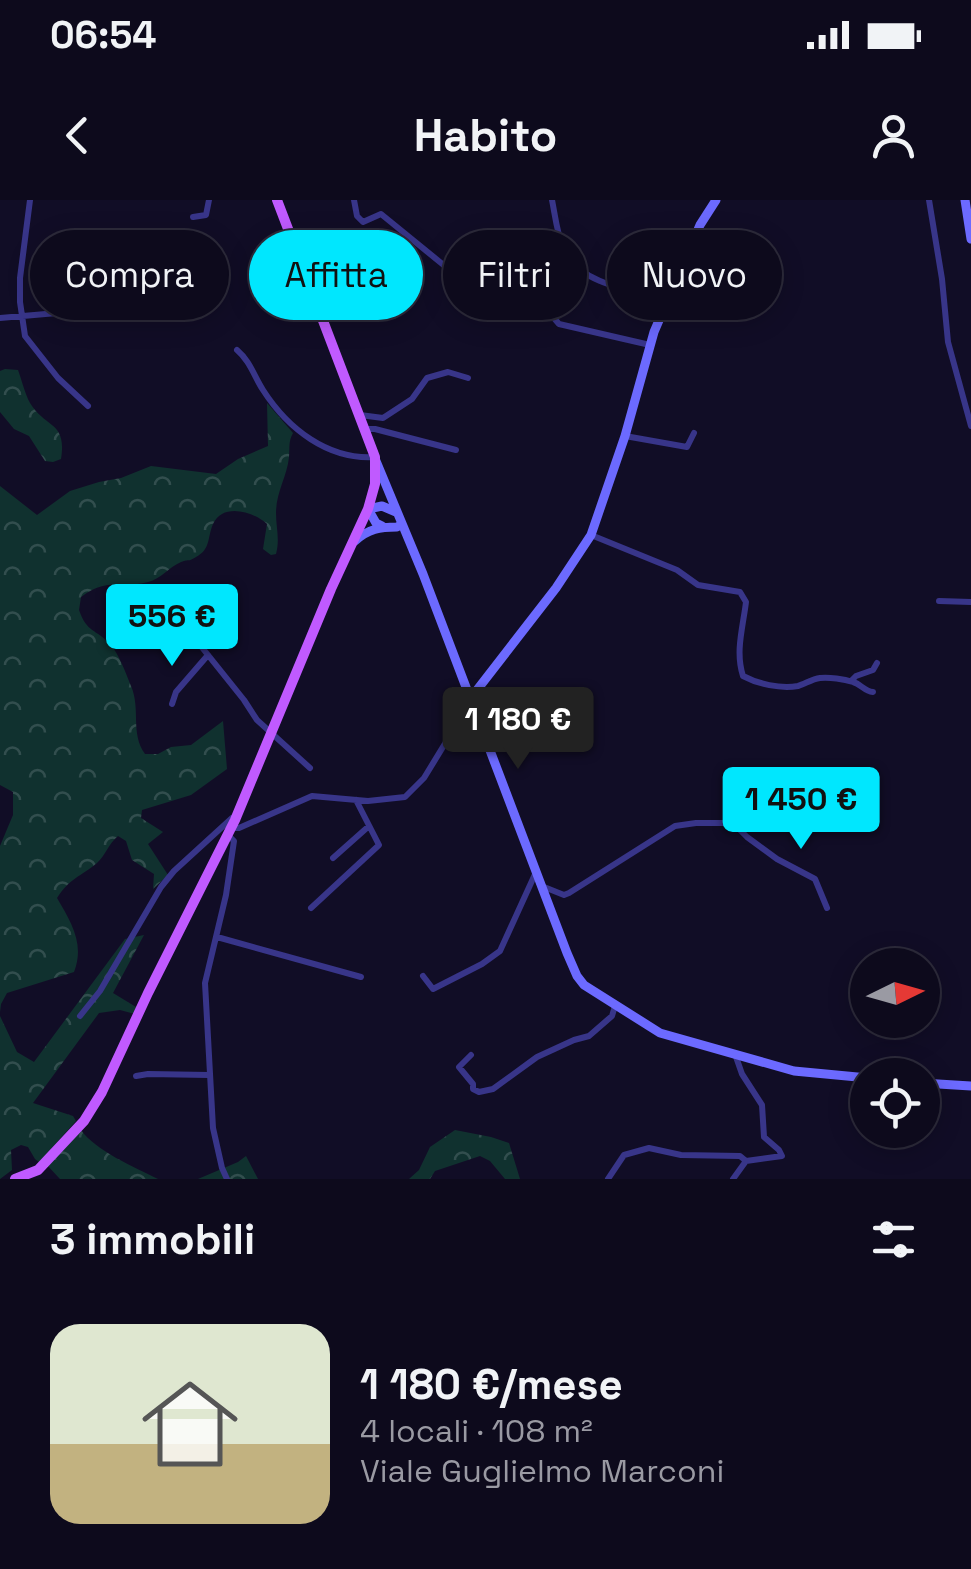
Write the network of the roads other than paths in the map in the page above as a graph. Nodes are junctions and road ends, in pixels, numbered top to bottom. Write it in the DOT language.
graph roads {
  1 [pos="30,200"];
  2 [pos="209,200"];
  3 [pos="276,200"];
  4 [pos="354,200"];
  5 [pos="552,200"];
  6 [pos="716,200"];
  7 [pos="928,200"];
  8 [pos="964,200"];
  9 [pos="194,216"];
  10 [pos="559,230"];
  11 [pos="698,230"];
  12 [pos="971,239"];
  13 [pos="443,265"];
  14 [pos="30,316"];
  15 [pos="23,317"];
  16 [pos="0,318"];
  17 [pos="556,320"];
  18 [pos="660,320"];
  19 [pos="650,345"];
  20 [pos="237,350"];
  21 [pos="468,378"];
  22 [pos="88,406"];
  23 [pos="358,415"];
  24 [pos="971,426"];
  25 [pos="364,430"];
  26 [pos="694,433"];
  27 [pos="625,436"];
  28 [pos="456,450"];
  29 [pos="375,458"];
  30 [pos="368,508"];
  31 [pos="396,512"];
  32 [pos="382,526"];
  33 [pos="398,526"];
  34 [pos="592,533"];
  35 [pos="353,543"];
  36 [pos="940,600"];
  37 [pos="971,602"];
  38 [pos="142,642"];
  39 [pos="208,655"];
  40 [pos="877,663"];
  41 [pos="851,681"];
  42 [pos="873,692"];
  43 [pos="470,700"];
  44 [pos="172,704"];
  45 [pos="272,732"];
  46 [pos="310,768"];
  47 [pos="355,799"];
  48 [pos="238,814"];
  49 [pos="369,826"];
  50 [pos="230,831"];
  51 [pos="332,858"];
  52 [pos="536,872"];
  53 [pos="541,886"];
  54 [pos="311,908"];
  55 [pos="826,908"];
  56 [pos="217,937"];
  57 [pos="423,976"];
  58 [pos="361,977"];
  59 [pos="615,1006"];
  60 [pos="80,1016"];
  61 [pos="471,1054"];
  62 [pos="735,1054"];
  63 [pos="209,1075"];
  64 [pos="136,1076"];
  65 [pos="850,1076"];
  66 [pos="940,1083"];
  67 [pos="971,1086"];
  68 [pos="746,1161"];
  69 [pos="38,1174"];
  70 [pos="15,1179"];
  71 [pos="228,1179"];
  72 [pos="608,1179"];
  73 [pos="733,1179"];
  1 -- 15 [label="street"];
  2 -- 9 [label="street"];
  3 -- 23 [label="main road"];
  4 -- 13 [label="street"];
  5 -- 10 [label="street"];
  6 -- 11 [label="main road"];
  7 -- 24 [label="street"];
  8 -- 12 [label="main road"];
  14 -- 15 [label="street"];
  15 -- 16 [label="street"];
  15 -- 22 [label="street"];
  17 -- 19 [label="street"];
  18 -- 19 [label="main road"];
  19 -- 27 [label="main road"];
  20 -- 29 [label="street"];
  21 -- 23 [label="street"];
  23 -- 25 [label="main road"];
  25 -- 28 [label="street"];
  25 -- 29 [label="main road"];
  26 -- 27 [label="street"];
  27 -- 34 [label="main road"];
  29 -- 30 [label="main road"];
  29 -- 31 [label="main road"];
  30 -- 31 [label="main road"];
  30 -- 32 [label="main road"];
  30 -- 35 [label="main road"];
  31 -- 33 [label="main road"];
  32 -- 33 [label="main road"];
  32 -- 35 [label="main road"];
  33 -- 43 [label="main road"];
  34 -- 41 [label="street"];
  34 -- 43 [label="main road"];
  35 -- 45 [label="main road"];
  36 -- 37 [label="street"];
  38 -- 39 [label="street"];
  39 -- 44 [label="street"];
  39 -- 45 [label="street"];
  40 -- 41 [label="street"];
  41 -- 42 [label="street"];
  43 -- 47 [label="street"];
  43 -- 52 [label="main road"];
  45 -- 46 [label="street"];
  45 -- 48 [label="main road"];
  47 -- 49 [label="street"];
  47 -- 50 [label="street"];
  48 -- 50 [label="main road"];
  48 -- 60 [label="street"];
  49 -- 51 [label="street"];
  49 -- 54 [label="street"];
  50 -- 56 [label="street"];
  50 -- 69 [label="main road"];
  52 -- 53 [label="main road"];
  52 -- 57 [label="street"];
  53 -- 55 [label="street"];
  53 -- 59 [label="main road"];
  56 -- 58 [label="street"];
  56 -- 63 [label="street"];
  59 -- 61 [label="street"];
  59 -- 62 [label="main road"];
  62 -- 65 [label="main road"];
  62 -- 68 [label="street"];
  63 -- 64 [label="street"];
  63 -- 71 [label="street"];
  66 -- 67 [label="main road"];
  68 -- 72 [label="street"];
  68 -- 73 [label="street"];
  69 -- 70 [label="main road"];
}
